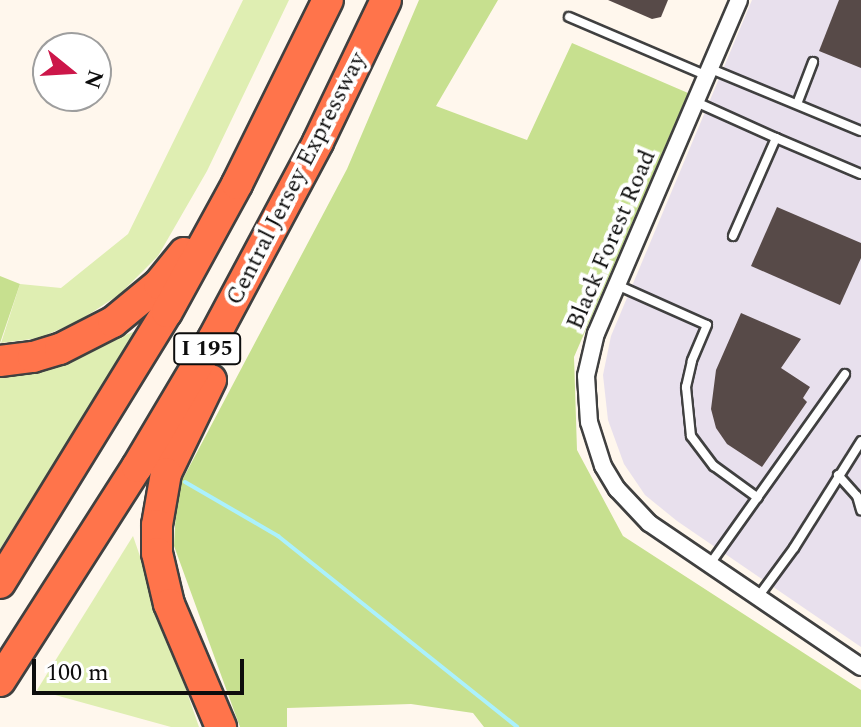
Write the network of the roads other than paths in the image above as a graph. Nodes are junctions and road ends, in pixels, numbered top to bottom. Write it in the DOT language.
graph roads {
  1 [pos="328,0"];
  2 [pos="386,0"];
  3 [pos="739,0"];
  4 [pos="569,17"];
  5 [pos="307,44"];
  6 [pos="813,62"];
  7 [pos="355,71"];
  8 [pos="709,73"];
  9 [pos="696,102"];
  10 [pos="797,104"];
  11 [pos="861,131"];
  12 [pos="776,138"];
  13 [pos="861,174"];
  14 [pos="733,236"];
  15 [pos="617,285"];
  16 [pos="0,361"];
  17 [pos="845,374"];
  18 [pos="861,441"];
  19 [pos="838,475"];
  20 [pos="758,498"];
  21 [pos="861,510"];
  22 [pos="710,564"];
  23 [pos="0,583"];
  24 [pos="758,597"];
  25 [pos="861,667"];
  26 [pos="0,681"];
  27 [pos="221,727"];
  1 -- 5 [label="highway, I 195"];
  2 -- 7 [label="highway, Central Jersey Expressway / I 195"];
  3 -- 8 [label="street, Black Forest Road"];
  4 -- 8 [label="lane"];
  5 -- 16 [label="highway"];
  5 -- 23 [label="highway, I 195"];
  6 -- 10 [label="lane"];
  7 -- 26 [label="highway, Central Jersey Expressway / I 195"];
  7 -- 27 [label="highway"];
  8 -- 9 [label="street, Black Forest Road"];
  8 -- 10 [label="lane"];
  9 -- 12 [label="lane"];
  9 -- 15 [label="street, Black Forest Road"];
  10 -- 11 [label="lane"];
  12 -- 13 [label="lane"];
  12 -- 14 [label="lane"];
  15 -- 20 [label="lane"];
  15 -- 22 [label="street, Black Forest Road"];
  17 -- 20 [label="lane"];
  18 -- 19 [label="lane"];
  19 -- 21 [label="lane"];
  19 -- 24 [label="lane"];
  20 -- 22 [label="lane"];
  22 -- 24 [label="street, Black Forest Road"];
  24 -- 25 [label="street, Black Forest Road"];
}
